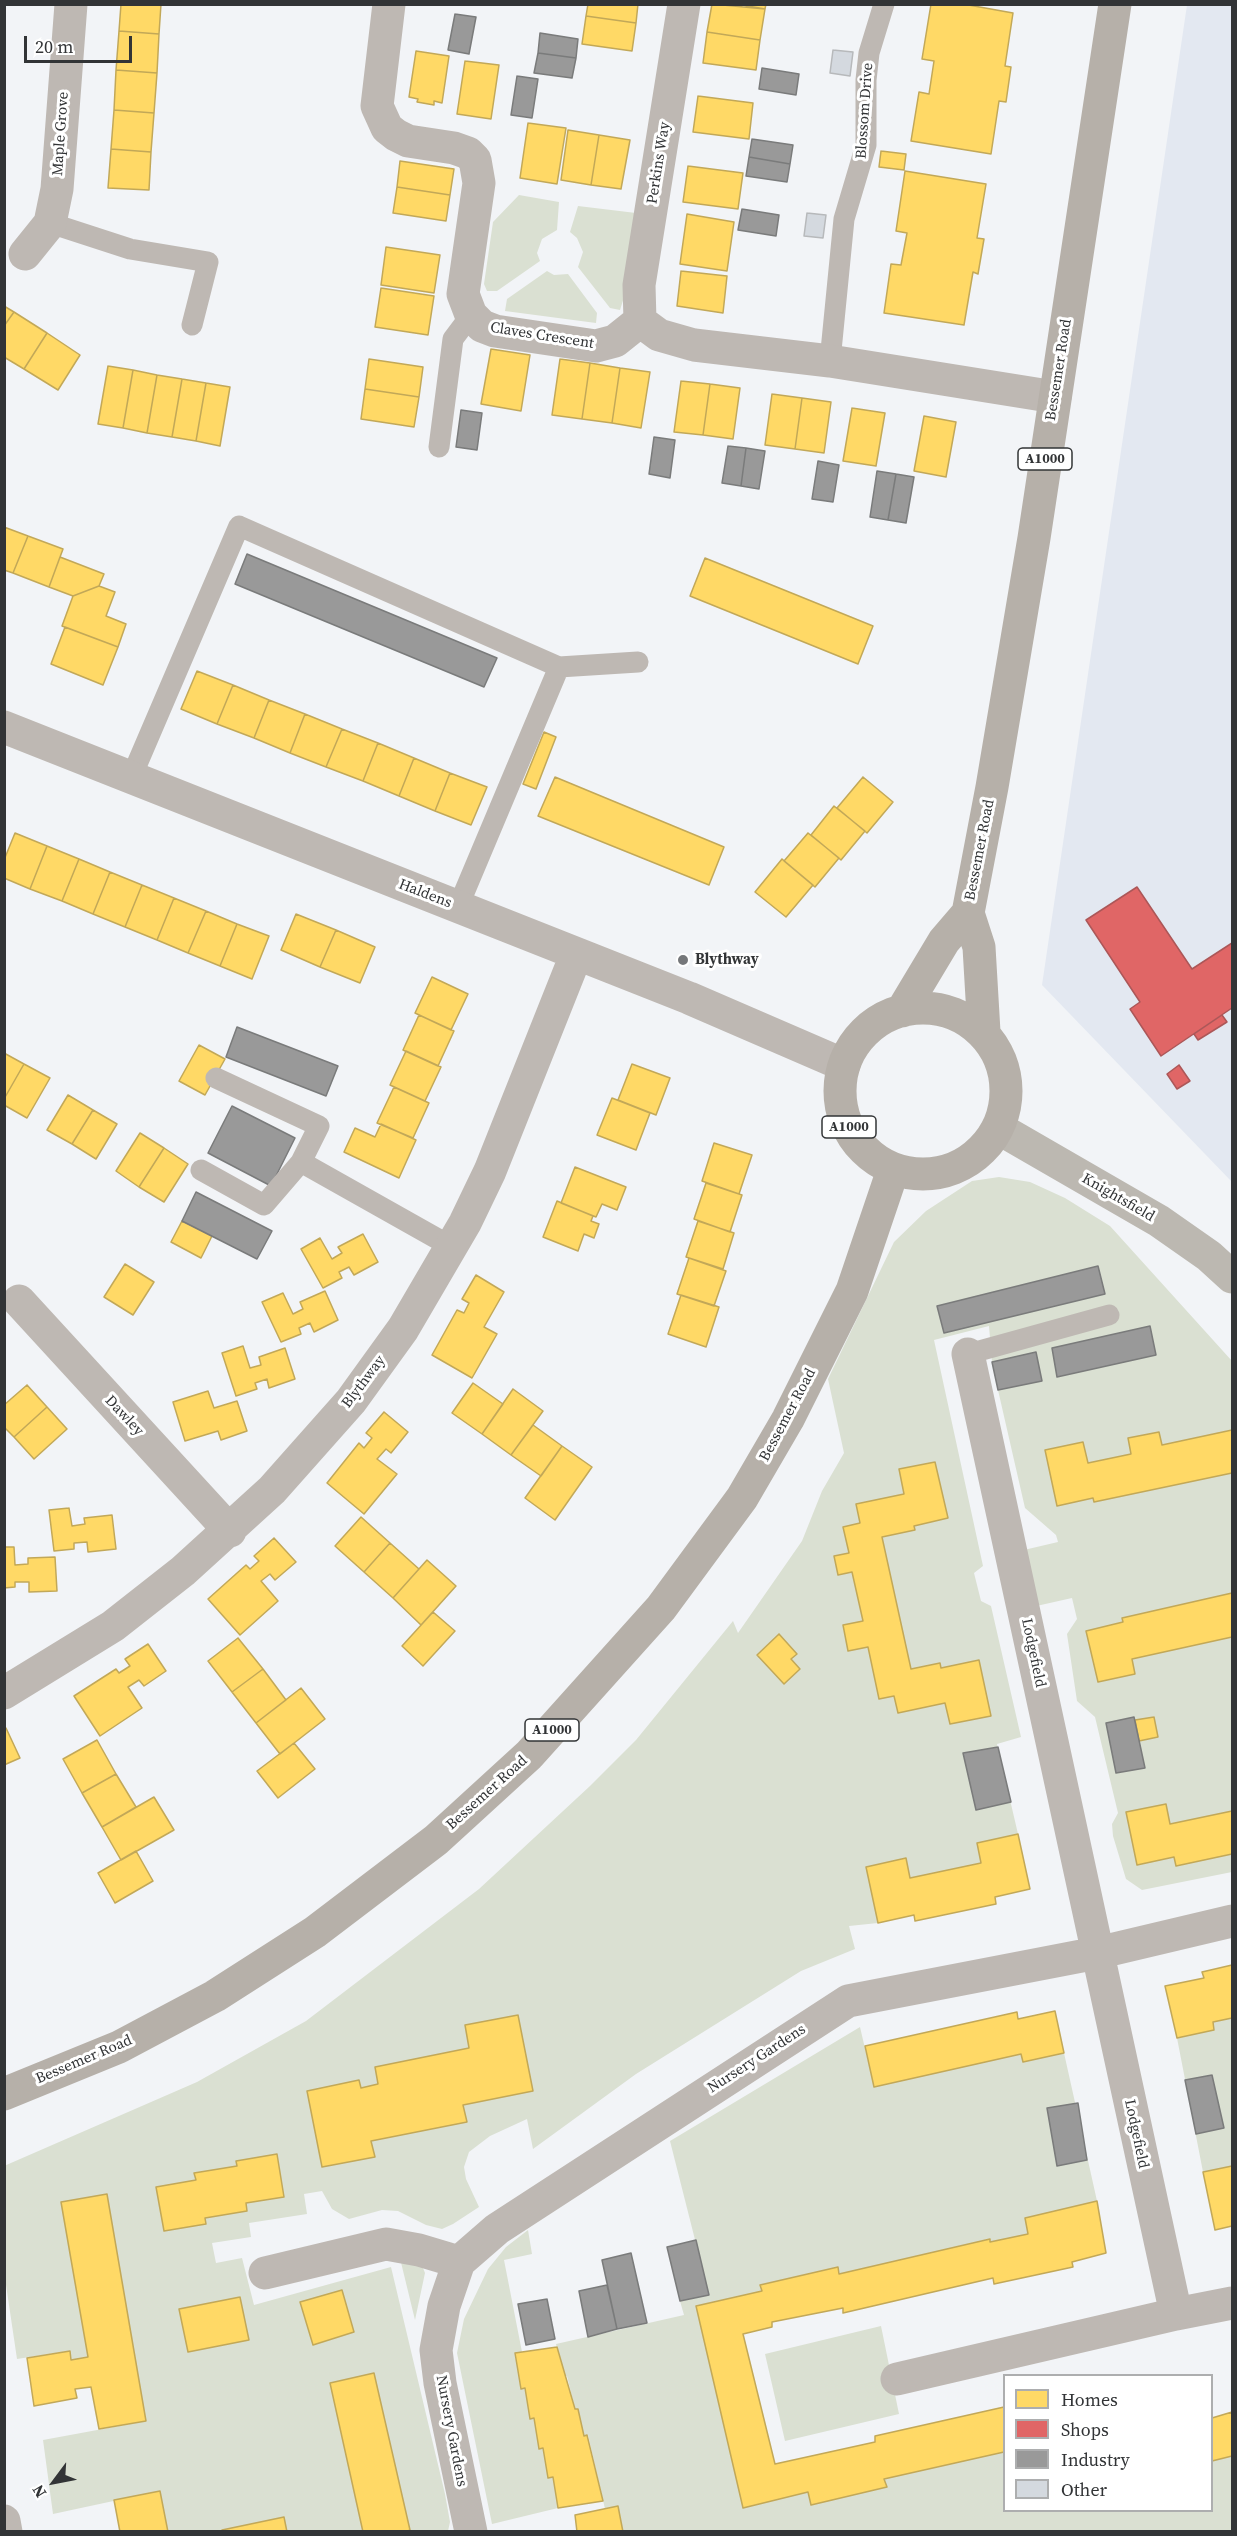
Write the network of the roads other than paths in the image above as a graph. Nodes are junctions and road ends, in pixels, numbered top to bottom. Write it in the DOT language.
graph roads {
  1 [pos="70,4"];
  2 [pos="389,4"];
  3 [pos="684,4"];
  4 [pos="884,4"];
  5 [pos="1115,4"];
  6 [pos="50,223"];
  7 [pos="25,254"];
  8 [pos="471,315"];
  9 [pos="640,321"];
  10 [pos="192,325"];
  11 [pos="830,361"];
  12 [pos="1055,397"];
  13 [pos="439,447"];
  14 [pos="638,662"];
  15 [pos="559,667"];
  16 [pos="4,727"];
  17 [pos="131,778"];
  18 [pos="458,907"];
  19 [pos="968,913"];
  20 [pos="576,955"];
  21 [pos="902,1011"];
  22 [pos="984,1032"];
  23 [pos="844,1065"];
  24 [pos="216,1078"];
  25 [pos="998,1128"];
  26 [pos="301,1162"];
  27 [pos="201,1170"];
  28 [pos="893,1170"];
  29 [pos="452,1247"];
  30 [pos="1233,1277"];
  31 [pos="19,1301"];
  32 [pos="1109,1315"];
  33 [pos="968,1354"];
  34 [pos="230,1531"];
  35 [pos="4,1693"];
  36 [pos="1233,1921"];
  37 [pos="1097,1953"];
  38 [pos="4,2094"];
  39 [pos="459,2262"];
  40 [pos="265,2273"];
  41 [pos="1233,2302"];
  42 [pos="1176,2314"];
  43 [pos="897,2379"];
  44 [pos="4,2521"];
  45 [pos="6,2532"];
  46 [pos="471,2532"];
  1 -- 6 [label="street, Maple Grove"];
  2 -- 8 [label="street, Claves Crescent"];
  3 -- 9 [label="street, Perkins Way"];
  4 -- 11 [label="lane, Blossom Drive"];
  5 -- 12 [label="main road, Bessemer Road / A1000"];
  6 -- 7 [label="street, Maple Grove"];
  6 -- 10 [label="lane"];
  8 -- 9 [label="street, Claves Crescent"];
  8 -- 13 [label="lane"];
  9 -- 11 [label="street"];
  11 -- 12 [label="street"];
  12 -- 19 [label="main road, Bessemer Road / A1000"];
  14 -- 15 [label="lane"];
  15 -- 17 [label="lane"];
  15 -- 18 [label="lane"];
  16 -- 17 [label="street, Haldens"];
  17 -- 18 [label="street, Haldens"];
  18 -- 20 [label="street, Haldens"];
  19 -- 21 [label="main road, Bessemer Road / A1000"];
  19 -- 22 [label="main road, Bessemer Road / A1000"];
  20 -- 23 [label="street, Haldens"];
  20 -- 29 [label="street, Blythway"];
  21 -- 22 [label="main road, A1000"];
  21 -- 23 [label="main road, A1000"];
  22 -- 25 [label="main road, A1000"];
  23 -- 28 [label="main road, A1000"];
  24 -- 26 [label="lane"];
  25 -- 28 [label="main road, A1000"];
  25 -- 30 [label="street, Knightsfield"];
  26 -- 27 [label="lane"];
  26 -- 29 [label="lane"];
  28 -- 38 [label="main road, Bessemer Road / A1000"];
  29 -- 34 [label="street, Blythway"];
  31 -- 34 [label="street, Dawley"];
  32 -- 33 [label="lane"];
  33 -- 37 [label="street, Lodgefield"];
  34 -- 35 [label="street, Blythway"];
  36 -- 37 [label="street"];
  37 -- 39 [label="street, Nursery Gardens"];
  37 -- 42 [label="street, Lodgefield"];
  39 -- 40 [label="street"];
  39 -- 46 [label="street, Nursery Gardens"];
  41 -- 42 [label="street"];
  42 -- 43 [label="street"];
  44 -- 45 [label="street"];
}
